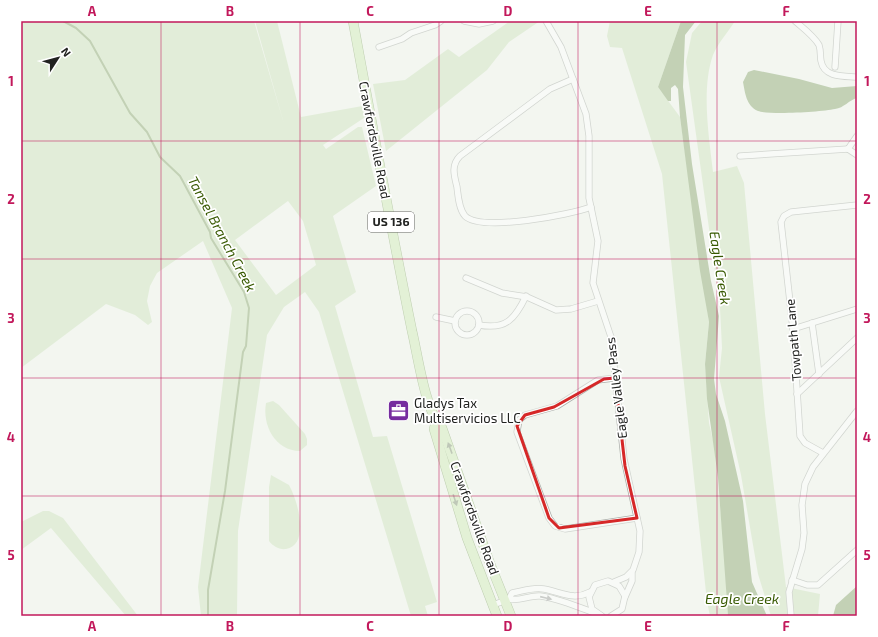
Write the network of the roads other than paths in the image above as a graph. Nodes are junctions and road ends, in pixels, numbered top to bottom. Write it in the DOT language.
graph roads {
  1 [pos="352,21"];
  2 [pos="441,21"];
  3 [pos="464,21"];
  4 [pos="492,21"];
  5 [pos="546,21"];
  6 [pos="796,21"];
  7 [pos="838,21"];
  8 [pos="379,47"];
  9 [pos="835,68"];
  10 [pos="857,77"];
  11 [pos="573,79"];
  12 [pos="857,136"];
  13 [pos="848,149"];
  14 [pos="857,155"];
  15 [pos="740,156"];
  16 [pos="857,205"];
  17 [pos="591,207"];
  18 [pos="466,278"];
  19 [pos="526,296"];
  20 [pos="598,301"];
  21 [pos="857,309"];
  22 [pos="436,317"];
  23 [pos="455,321"];
  24 [pos="812,323"];
  25 [pos="479,325"];
  26 [pos="793,329"];
  27 [pos="857,338"];
  28 [pos="819,374"];
  29 [pos="615,378"];
  30 [pos="797,394"];
  31 [pos="857,411"];
  32 [pos="436,422"];
  33 [pos="823,453"];
  34 [pos="637,518"];
  35 [pos="857,550"];
  36 [pos="632,573"];
  37 [pos="792,580"];
  38 [pos="614,582"];
  39 [pos="590,592"];
  40 [pos="625,599"];
  41 [pos="507,600"];
  42 [pos="493,605"];
  43 [pos="497,616"];
  44 [pos="511,616"];
  45 [pos="601,616"];
  46 [pos="611,616"];
  47 [pos="791,616"];
  1 -- 32 [label="main road, Crawfordsville Road / US 136"];
  2 -- 8 [label="street"];
  3 -- 4 [label="street"];
  5 -- 11 [label="street, Eagle Valley Pass"];
  6 -- 10 [label="street"];
  7 -- 9 [label="street"];
  11 -- 17 [label="street, Eagle Valley Pass"];
  11 -- 17 [label="street"];
  12 -- 13 [label="street"];
  13 -- 14 [label="street"];
  13 -- 15 [label="street"];
  16 -- 26 [label="street, Towpath Lane"];
  17 -- 20 [label="street, Eagle Valley Pass"];
  18 -- 19 [label="street"];
  19 -- 20 [label="street"];
  19 -- 25 [label="street"];
  20 -- 29 [label="street, Eagle Valley Pass"];
  21 -- 24 [label="street"];
  22 -- 23 [label="street"];
  23 -- 25 [label="street"];
  23 -- 25 [label="street"];
  24 -- 26 [label="street"];
  24 -- 28 [label="street"];
  26 -- 30 [label="street, Towpath Lane"];
  27 -- 28 [label="street"];
  28 -- 30 [label="street"];
  29 -- 34 [label="street, Eagle Valley Pass"];
  29 -- 34 [label="street"];
  30 -- 33 [label="street, Towpath Lane"];
  31 -- 33 [label="street"];
  41 -- 32 [label="main road, Crawfordsville Road / US 136, one-way"];
  32 -- 42 [label="main road, Crawfordsville Road / US 136, one-way"];
  33 -- 37 [label="street"];
  34 -- 36 [label="street, Eagle Valley Pass"];
  35 -- 37 [label="street"];
  36 -- 38 [label="street"];
  36 -- 40 [label="street, Eagle Valley Pass"];
  37 -- 47 [label="street"];
  38 -- 39 [label="street"];
  38 -- 40 [label="street"];
  39 -- 41 [label="street"];
  39 -- 45 [label="street"];
  40 -- 46 [label="street, Eagle Valley Pass"];
  41 -- 42 [label="street"];
  41 -- 44 [label="main road, Crawfordsville Road / US 136"];
  41 -- 45 [label="street, one-way"];
  42 -- 43 [label="main road, Crawfordsville Road / US 136"];
}
